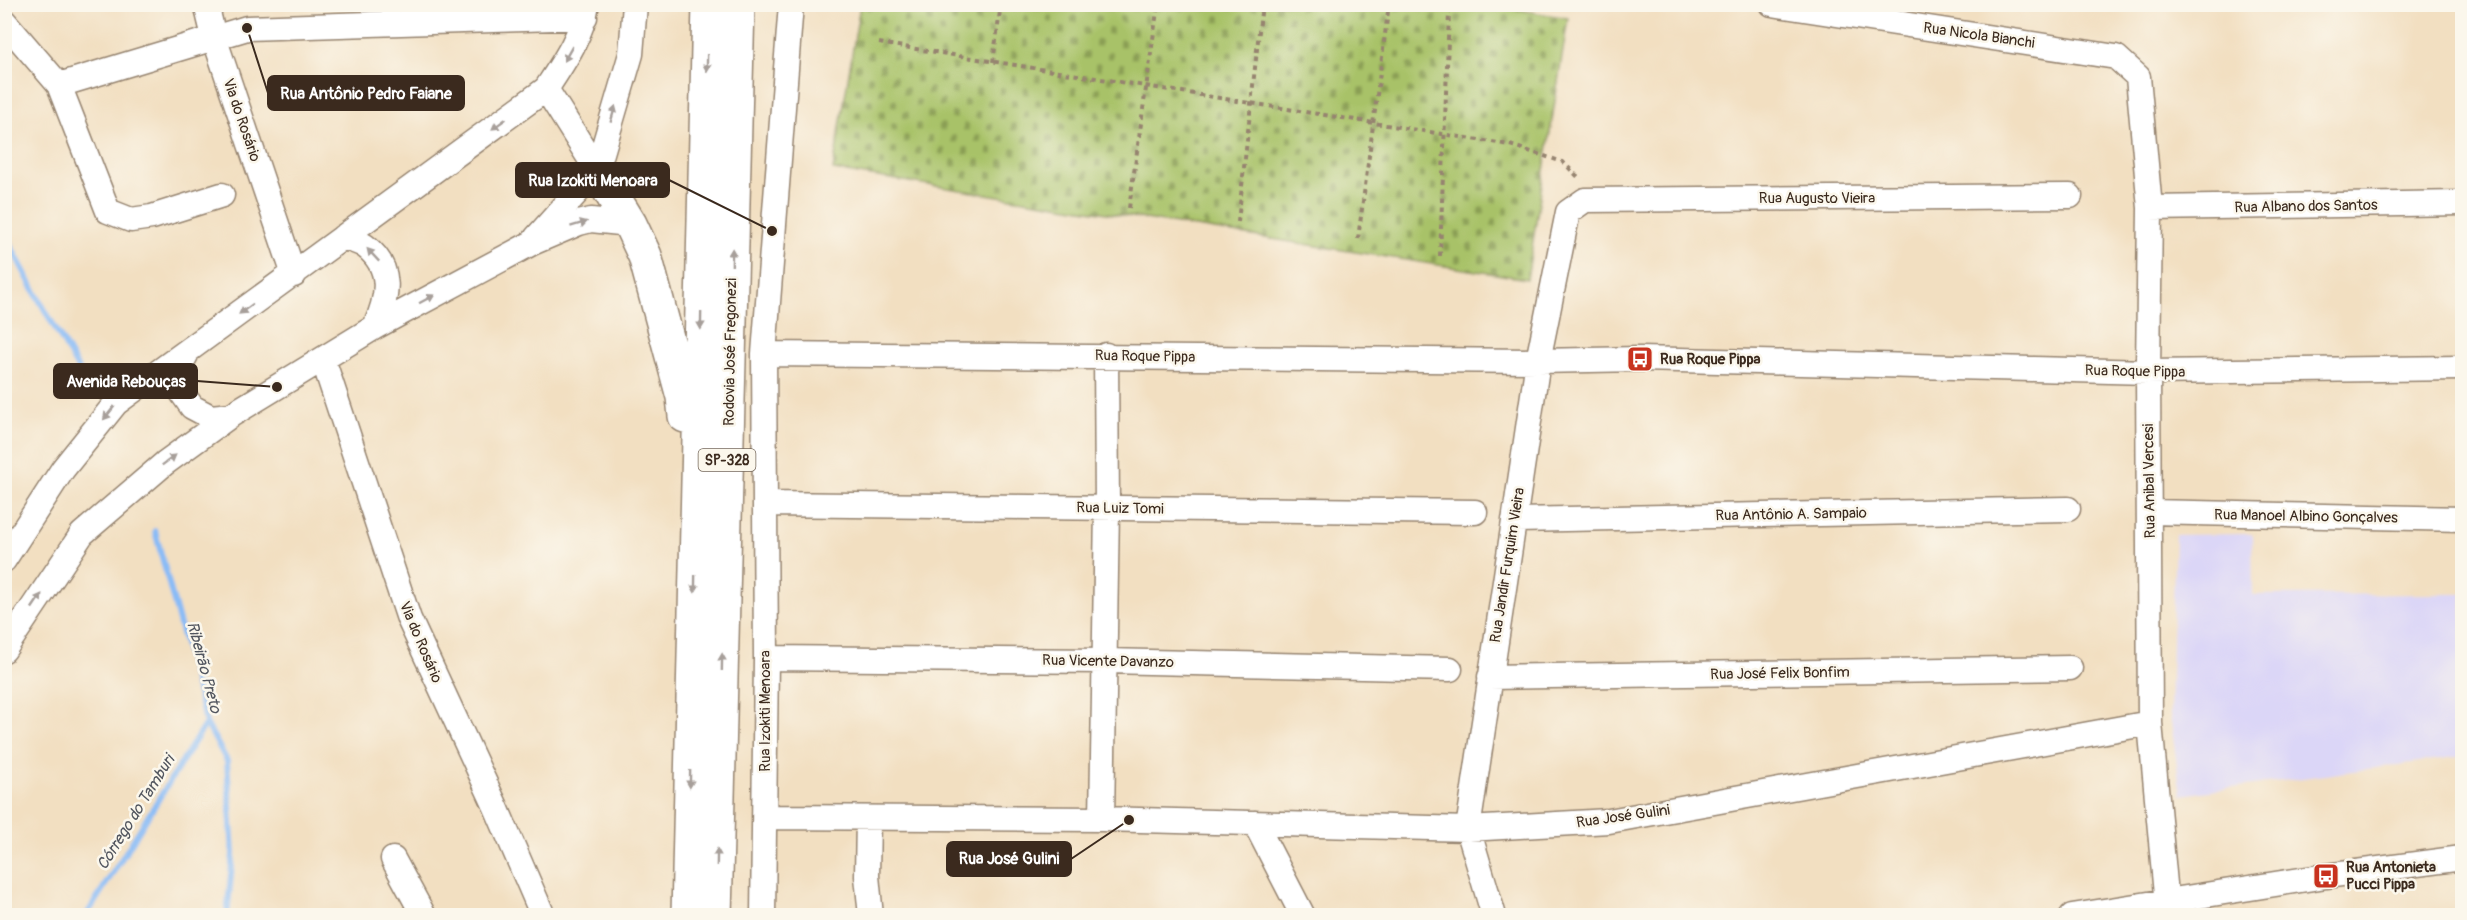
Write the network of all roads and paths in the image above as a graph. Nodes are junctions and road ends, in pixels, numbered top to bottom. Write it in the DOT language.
graph roads {
  1 [pos="206,4"];
  2 [pos="635,4"];
  3 [pos="709,4"];
  4 [pos="738,4"];
  5 [pos="746,4"];
  6 [pos="791,4"];
  7 [pos="1001,4"];
  8 [pos="1158,4"];
  9 [pos="1262,4"];
  10 [pos="1389,4"];
  11 [pos="1772,4"];
  12 [pos="586,11"];
  13 [pos="1449,12"];
  14 [pos="4,21"];
  15 [pos="214,37"];
  16 [pos="879,43"];
  17 [pos="2116,57"];
  18 [pos="737,62"];
  19 [pos="993,62"];
  20 [pos="59,85"];
  21 [pos="1146,86"];
  22 [pos="546,89"];
  23 [pos="1251,103"];
  24 [pos="1373,123"];
  25 [pos="1444,134"];
  26 [pos="597,170"];
  27 [pos="222,195"];
  28 [pos="2070,196"];
  29 [pos="1600,200"];
  30 [pos="2463,203"];
  31 [pos="1129,208"];
  32 [pos="2150,208"];
  33 [pos="1568,212"];
  34 [pos="1238,222"];
  35 [pos="630,224"];
  36 [pos="280,235"];
  37 [pos="1358,239"];
  38 [pos="335,243"];
  39 [pos="532,243"];
  40 [pos="1440,256"];
  41 [pos="294,275"];
  42 [pos="375,327"];
  43 [pos="188,351"];
  44 [pos="764,354"];
  45 [pos="1106,355"];
  46 [pos="323,359"];
  47 [pos="1538,361"];
  48 [pos="2463,368"];
  49 [pos="2148,372"];
  50 [pos="231,415"];
  51 [pos="765,504"];
  52 [pos="1107,508"];
  53 [pos="2068,509"];
  54 [pos="1475,512"];
  55 [pos="2150,513"];
  56 [pos="2463,519"];
  57 [pos="1514,520"];
  58 [pos="697,526"];
  59 [pos="4,560"];
  60 [pos="4,650"];
  61 [pos="766,658"];
  62 [pos="1106,661"];
  63 [pos="2070,668"];
  64 [pos="1450,669"];
  65 [pos="1490,677"];
  66 [pos="2150,723"];
  67 [pos="765,817"];
  68 [pos="868,818"];
  69 [pos="1102,819"];
  70 [pos="1255,823"];
  71 [pos="1468,829"];
  72 [pos="2463,858"];
  73 [pos="393,859"];
  74 [pos="2167,908"];
  75 [pos="424,915"];
  76 [pos="543,915"];
  77 [pos="688,915"];
  78 [pos="715,915"];
  79 [pos="763,915"];
  80 [pos="872,915"];
  81 [pos="1303,915"];
  82 [pos="1494,915"];
  83 [pos="2072,915"];
  1 -- 15 [label="street, Via do Rosário"];
  26 -- 2 [label="street, one-way"];
  3 -- 58 [label="highway, Rodovia José Fregonezi / SP-328, one-way"];
  4 -- 18 [label="highway, Rodovia José Fregonezi / SP-328"];
  5 -- 18 [label="highway"];
  6 -- 44 [label="street, Rua Izokiti Menoara"];
  7 -- 19 [label="path"];
  8 -- 21 [label="path"];
  9 -- 23 [label="path"];
  10 -- 24 [label="path"];
  11 -- 17 [label="street, Rua Nicola Bianchi"];
  12 -- 15 [label="street"];
  12 -- 22 [label="street, one-way"];
  13 -- 25 [label="path"];
  14 -- 20 [label="street"];
  15 -- 20 [label="street"];
  15 -- 36 [label="street, Via do Rosário"];
  16 -- 19 [label="path"];
  17 -- 32 [label="street, Rua Anibal Vercesi"];
  78 -- 18 [label="highway, Rodovia José Fregonezi / SP-328, one-way"];
  19 -- 21 [label="path"];
  20 -- 27 [label="street"];
  21 -- 23 [label="path"];
  21 -- 31 [label="path"];
  22 -- 26 [label="street"];
  22 -- 38 [label="street, one-way"];
  23 -- 24 [label="path"];
  23 -- 34 [label="path"];
  24 -- 25 [label="path"];
  24 -- 37 [label="path"];
  25 -- 29 [label="path"];
  25 -- 40 [label="path"];
  26 -- 35 [label="highway"];
  26 -- 39 [label="street"];
  28 -- 29 [label="street, Rua Augusto Vieira"];
  29 -- 33 [label="street, Rua Augusto Vieira"];
  30 -- 32 [label="street, Rua Albano dos Santos"];
  32 -- 49 [label="street, Rua Anibal Vercesi"];
  33 -- 47 [label="street, Rua Jandir Furquim Vieira"];
  39 -- 35 [label="street, one-way"];
  35 -- 58 [label="highway"];
  36 -- 38 [label="street"];
  36 -- 41 [label="street, Via do Rosário"];
  38 -- 41 [label="street"];
  42 -- 38 [label="street, one-way"];
  42 -- 39 [label="street, one-way"];
  41 -- 43 [label="street, one-way"];
  42 -- 46 [label="street"];
  43 -- 50 [label="street"];
  43 -- 59 [label="street, one-way"];
  44 -- 45 [label="street, Rua Roque Pippa"];
  44 -- 51 [label="street, Rua Izokiti Menoara"];
  45 -- 47 [label="street, Rua Roque Pippa"];
  45 -- 52 [label="street"];
  46 -- 50 [label="street"];
  46 -- 76 [label="street, Via do Rosário"];
  47 -- 49 [label="street, Rua Roque Pippa"];
  47 -- 57 [label="street, Rua Jandir Furquim Vieira"];
  48 -- 49 [label="street, Rua Roque Pippa"];
  49 -- 55 [label="street, Rua Anibal Vercesi"];
  60 -- 50 [label="street, one-way"];
  51 -- 52 [label="street, Rua Luiz Tomi"];
  51 -- 61 [label="street, Rua Izokiti Menoara"];
  52 -- 54 [label="street, Rua Luiz Tomi"];
  52 -- 62 [label="street"];
  53 -- 57 [label="street, Rua Antônio A. Sampaio"];
  55 -- 56 [label="street, Rua Manoel Albino Gonçalves"];
  55 -- 66 [label="street, Rua Anibal Vercesi"];
  57 -- 65 [label="street, Rua Jandir Furquim Vieira"];
  58 -- 77 [label="highway, Rodovia José Fregonezi / SP-328, one-way"];
  61 -- 62 [label="street, Rua Vicente Davanzo"];
  61 -- 67 [label="street, Rua Izokiti Menoara"];
  62 -- 64 [label="street, Rua Vicente Davanzo"];
  62 -- 69 [label="street"];
  63 -- 65 [label="street, Rua José Felix Bonfim"];
  65 -- 71 [label="street, Rua Jandir Furquim Vieira"];
  66 -- 71 [label="street, Rua José Gulini"];
  66 -- 74 [label="street, Rua Anibal Vercesi"];
  67 -- 68 [label="street, Rua José Gulini"];
  67 -- 79 [label="street, Rua Izokiti Menoara"];
  68 -- 69 [label="street, Rua José Gulini"];
  68 -- 80 [label="street"];
  69 -- 70 [label="street, Rua José Gulini"];
  70 -- 71 [label="street, Rua José Gulini"];
  70 -- 81 [label="street"];
  71 -- 82 [label="street, Rua Jandir Furquim Vieira"];
  72 -- 74 [label="street"];
  73 -- 75 [label="street"];
  74 -- 83 [label="street"];
}
